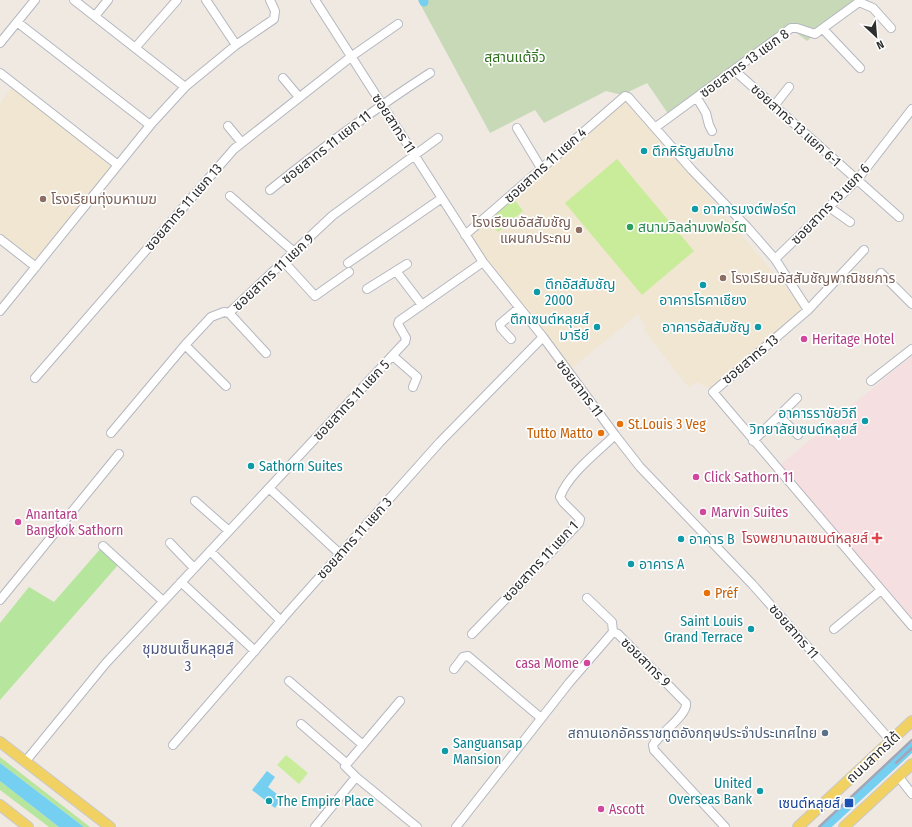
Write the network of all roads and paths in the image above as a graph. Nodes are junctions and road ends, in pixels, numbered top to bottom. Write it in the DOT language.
graph roads {
  1 [pos="36,0"];
  2 [pos="74,0"];
  3 [pos="108,0"];
  4 [pos="177,0"];
  5 [pos="206,0"];
  6 [pos="270,0"];
  7 [pos="316,0"];
  8 [pos="95,16"];
  9 [pos="17,22"];
  10 [pos="398,24"];
  11 [pos="891,28"];
  12 [pos="823,29"];
  13 [pos="0,43"];
  14 [pos="236,45"];
  15 [pos="135,48"];
  16 [pos="352,56"];
  17 [pos="860,68"];
  18 [pos="735,71"];
  19 [pos="0,73"];
  20 [pos="430,73"];
  21 [pos="283,78"];
  22 [pos="185,87"];
  23 [pos="789,87"];
  24 [pos="299,97"];
  25 [pos="697,98"];
  26 [pos="382,104"];
  27 [pos="774,106"];
  28 [pos="912,109"];
  29 [pos="150,125"];
  30 [pos="228,126"];
  31 [pos="656,127"];
  32 [pos="517,128"];
  33 [pos="712,131"];
  34 [pos="438,138"];
  35 [pos="242,143"];
  36 [pos="415,155"];
  37 [pos="118,165"];
  38 [pos="541,168"];
  39 [pos="856,180"];
  40 [pos="270,190"];
  41 [pos="230,196"];
  42 [pos="442,198"];
  43 [pos="829,207"];
  44 [pos="900,217"];
  45 [pos="850,222"];
  46 [pos="466,235"];
  47 [pos="0,239"];
  48 [pos="864,250"];
  49 [pos="294,252"];
  50 [pos="775,259"];
  51 [pos="284,262"];
  52 [pos="483,262"];
  53 [pos="348,263"];
  54 [pos="407,264"];
  55 [pos="36,267"];
  56 [pos="396,271"];
  57 [pos="349,272"];
  58 [pos="881,273"];
  59 [pos="367,289"];
  60 [pos="912,304"];
  61 [pos="422,305"];
  62 [pos="1,307"];
  63 [pos="519,308"];
  64 [pos="808,310"];
  65 [pos="229,313"];
  66 [pos="543,337"];
  67 [pos="511,339"];
  68 [pos="184,345"];
  69 [pos="912,349"];
  70 [pos="266,353"];
  71 [pos="393,356"];
  72 [pos="35,378"];
  73 [pos="871,380"];
  74 [pos="226,386"];
  75 [pos="413,386"];
  76 [pos="797,398"];
  77 [pos="779,416"];
  78 [pos="111,433"];
  79 [pos="615,435"];
  80 [pos="798,435"];
  81 [pos="753,441"];
  82 [pos="119,454"];
  83 [pos="269,488"];
  84 [pos="195,500"];
  85 [pos="228,531"];
  86 [pos="170,543"];
  87 [pos="102,546"];
  88 [pos="210,551"];
  89 [pos="340,554"];
  90 [pos="194,568"];
  91 [pos="181,582"];
  92 [pos="881,590"];
  93 [pos="587,598"];
  94 [pos="0,600"];
  95 [pos="163,601"];
  96 [pos="281,621"];
  97 [pos="912,626"];
  98 [pos="834,630"];
  99 [pos="613,632"];
  100 [pos="472,634"];
  101 [pos="256,651"];
  102 [pos="454,669"];
  103 [pos="289,680"];
  104 [pos="400,702"];
  105 [pos="541,718"];
  106 [pos="912,721"];
  107 [pos="301,724"];
  108 [pos="890,741"];
  109 [pos="0,742"];
  110 [pos="174,745"];
  111 [pos="363,745"];
  112 [pos="25,762"];
  113 [pos="346,763"];
  114 [pos="912,764"];
  115 [pos="898,776"];
  116 [pos="356,778"];
  117 [pos="912,794"];
  118 [pos="0,806"];
  119 [pos="28,827"];
  120 [pos="110,827"];
  121 [pos="316,827"];
  122 [pos="417,827"];
  123 [pos="456,827"];
  124 [pos="725,827"];
  125 [pos="798,827"];
  126 [pos="844,827"];
  1 -- 9 [label="street"];
  2 -- 8 [label="street"];
  3 -- 8 [label="street"];
  4 -- 15 [label="street"];
  5 -- 14 [label="street"];
  6 -- 14 [label="street"];
  7 -- 16 [label="street, ซอยสาทร 11"];
  8 -- 15 [label="street"];
  9 -- 13 [label="street"];
  9 -- 29 [label="street"];
  10 -- 16 [label="street, ซอยสาทร 11 แยก 13"];
  11 -- 12 [label="street"];
  12 -- 17 [label="street"];
  12 -- 18 [label="street, ซอยสาทร 13 แยก 8"];
  14 -- 22 [label="street"];
  15 -- 22 [label="street"];
  16 -- 24 [label="street, ซอยสาทร 11 แยก 13"];
  16 -- 26 [label="street, ซอยสาทร 11"];
  18 -- 25 [label="street, ซอยสาทร 13 แยก 8"];
  18 -- 27 [label="street, ซอยสาทร 13 แยก 6-1"];
  19 -- 37 [label="street"];
  20 -- 26 [label="street, ซอยสาทร 11 แยก 11"];
  21 -- 24 [label="street"];
  22 -- 29 [label="street"];
  23 -- 27 [label="street"];
  24 -- 35 [label="street, ซอยสาทร 11 แยก 13"];
  25 -- 31 [label="street, ซอยสาทร 13 แยก 8"];
  25 -- 33 [label="street"];
  26 -- 36 [label="street, ซอยสาทร 11"];
  26 -- 40 [label="street, ซอยสาทร 11 แยก 11"];
  27 -- 39 [label="street, ซอยสาทร 13 แยก 6-1"];
  28 -- 39 [label="street, ซอยสาทร 13 แยก 6"];
  29 -- 37 [label="street"];
  30 -- 35 [label="street"];
  31 -- 38 [label="street, ซอยสาทร 11 แยก 4"];
  31 -- 50 [label="street"];
  32 -- 38 [label="street"];
  34 -- 36 [label="street, ซอยสาทร 11 แยก 9"];
  35 -- 72 [label="street, ซอยสาทร 11 แยก 13"];
  36 -- 42 [label="street, ซอยสาทร 11"];
  36 -- 49 [label="street, ซอยสาทร 11 แยก 9"];
  37 -- 55 [label="street"];
  38 -- 46 [label="street, ซอยสาทร 11 แยก 4"];
  39 -- 43 [label="street, ซอยสาทร 13 แยก 6"];
  39 -- 44 [label="street, ซอยสาทร 13 แยก 6-1"];
  41 -- 49 [label="street"];
  42 -- 46 [label="street, ซอยสาทร 11"];
  42 -- 53 [label="street"];
  43 -- 45 [label="street"];
  43 -- 50 [label="street, ซอยสาทร 13 แยก 6"];
  46 -- 52 [label="street, ซอยสาทร 11"];
  47 -- 55 [label="street"];
  48 -- 64 [label="street"];
  49 -- 51 [label="street, ซอยสาทร 11 แยก 9"];
  50 -- 64 [label="street"];
  51 -- 57 [label="street"];
  51 -- 65 [label="street, ซอยสาทร 11 แยก 9"];
  52 -- 61 [label="street, ซอยสาทร 11 แยก 5"];
  52 -- 63 [label="street, ซอยสาทร 11"];
  54 -- 56 [label="street"];
  55 -- 62 [label="street"];
  56 -- 59 [label="street"];
  56 -- 61 [label="street"];
  58 -- 60 [label="street"];
  61 -- 71 [label="street, ซอยสาทร 11 แยก 5"];
  63 -- 66 [label="street, ซอยสาทร 11"];
  63 -- 67 [label="street"];
  64 -- 81 [label="street, ซอยสาทร 13"];
  65 -- 68 [label="street, ซอยสาทร 11 แยก 9"];
  65 -- 70 [label="street"];
  66 -- 79 [label="street, ซอยสาทร 11"];
  66 -- 89 [label="street, ซอยสาทร 11 แยก 3"];
  68 -- 74 [label="street"];
  68 -- 78 [label="street, ซอยสาทร 11 แยก 9"];
  69 -- 73 [label="street"];
  71 -- 75 [label="street"];
  71 -- 83 [label="street, ซอยสาทร 11 แยก 5"];
  76 -- 77 [label="street"];
  77 -- 80 [label="street"];
  77 -- 81 [label="street"];
  79 -- 100 [label="street, ซอยสาทร 11 แยก 1"];
  79 -- 108 [label="street, ซอยสาทร 11"];
  81 -- 92 [label="street, ซอยสาทร 13"];
  82 -- 94 [label="street"];
  83 -- 85 [label="street, ซอยสาทร 11 แยก 5"];
  83 -- 89 [label="street"];
  84 -- 85 [label="street"];
  85 -- 88 [label="street, ซอยสาทร 11 แยก 5"];
  86 -- 90 [label="street"];
  87 -- 95 [label="street"];
  88 -- 90 [label="street, ซอยสาทร 11 แยก 5"];
  88 -- 96 [label="street"];
  89 -- 96 [label="street, ซอยสาทร 11 แยก 3"];
  90 -- 91 [label="street, ซอยสาทร 11 แยก 5"];
  91 -- 95 [label="street, ซอยสาทร 11 แยก 5"];
  91 -- 101 [label="street"];
  92 -- 97 [label="street, ซอยสาทร 13"];
  92 -- 98 [label="street"];
  93 -- 99 [label="street"];
  95 -- 112 [label="street, ซอยสาทร 11 แยก 5"];
  96 -- 101 [label="street, ซอยสาทร 11 แยก 3"];
  99 -- 105 [label="street, ซอยสาทร 9"];
  99 -- 124 [label="street, ซอยสาทร 9"];
  101 -- 110 [label="street, ซอยสาทร 11 แยก 3"];
  102 -- 105 [label="street"];
  103 -- 111 [label="street"];
  104 -- 111 [label="street"];
  105 -- 123 [label="street, ซอยสาทร 9"];
  106 -- 108 [label="main road, ถนนสาทรใต้"];
  107 -- 113 [label="street"];
  108 -- 125 [label="main road, ถนนสาทรใต้"];
  109 -- 112 [label="main road"];
  111 -- 113 [label="street"];
  112 -- 120 [label="main road"];
  113 -- 116 [label="street"];
  114 -- 115 [label="main road"];
  115 -- 117 [label="street"];
  115 -- 126 [label="main road"];
  116 -- 121 [label="street"];
  116 -- 122 [label="street"];
  118 -- 119 [label="main road"];
}
